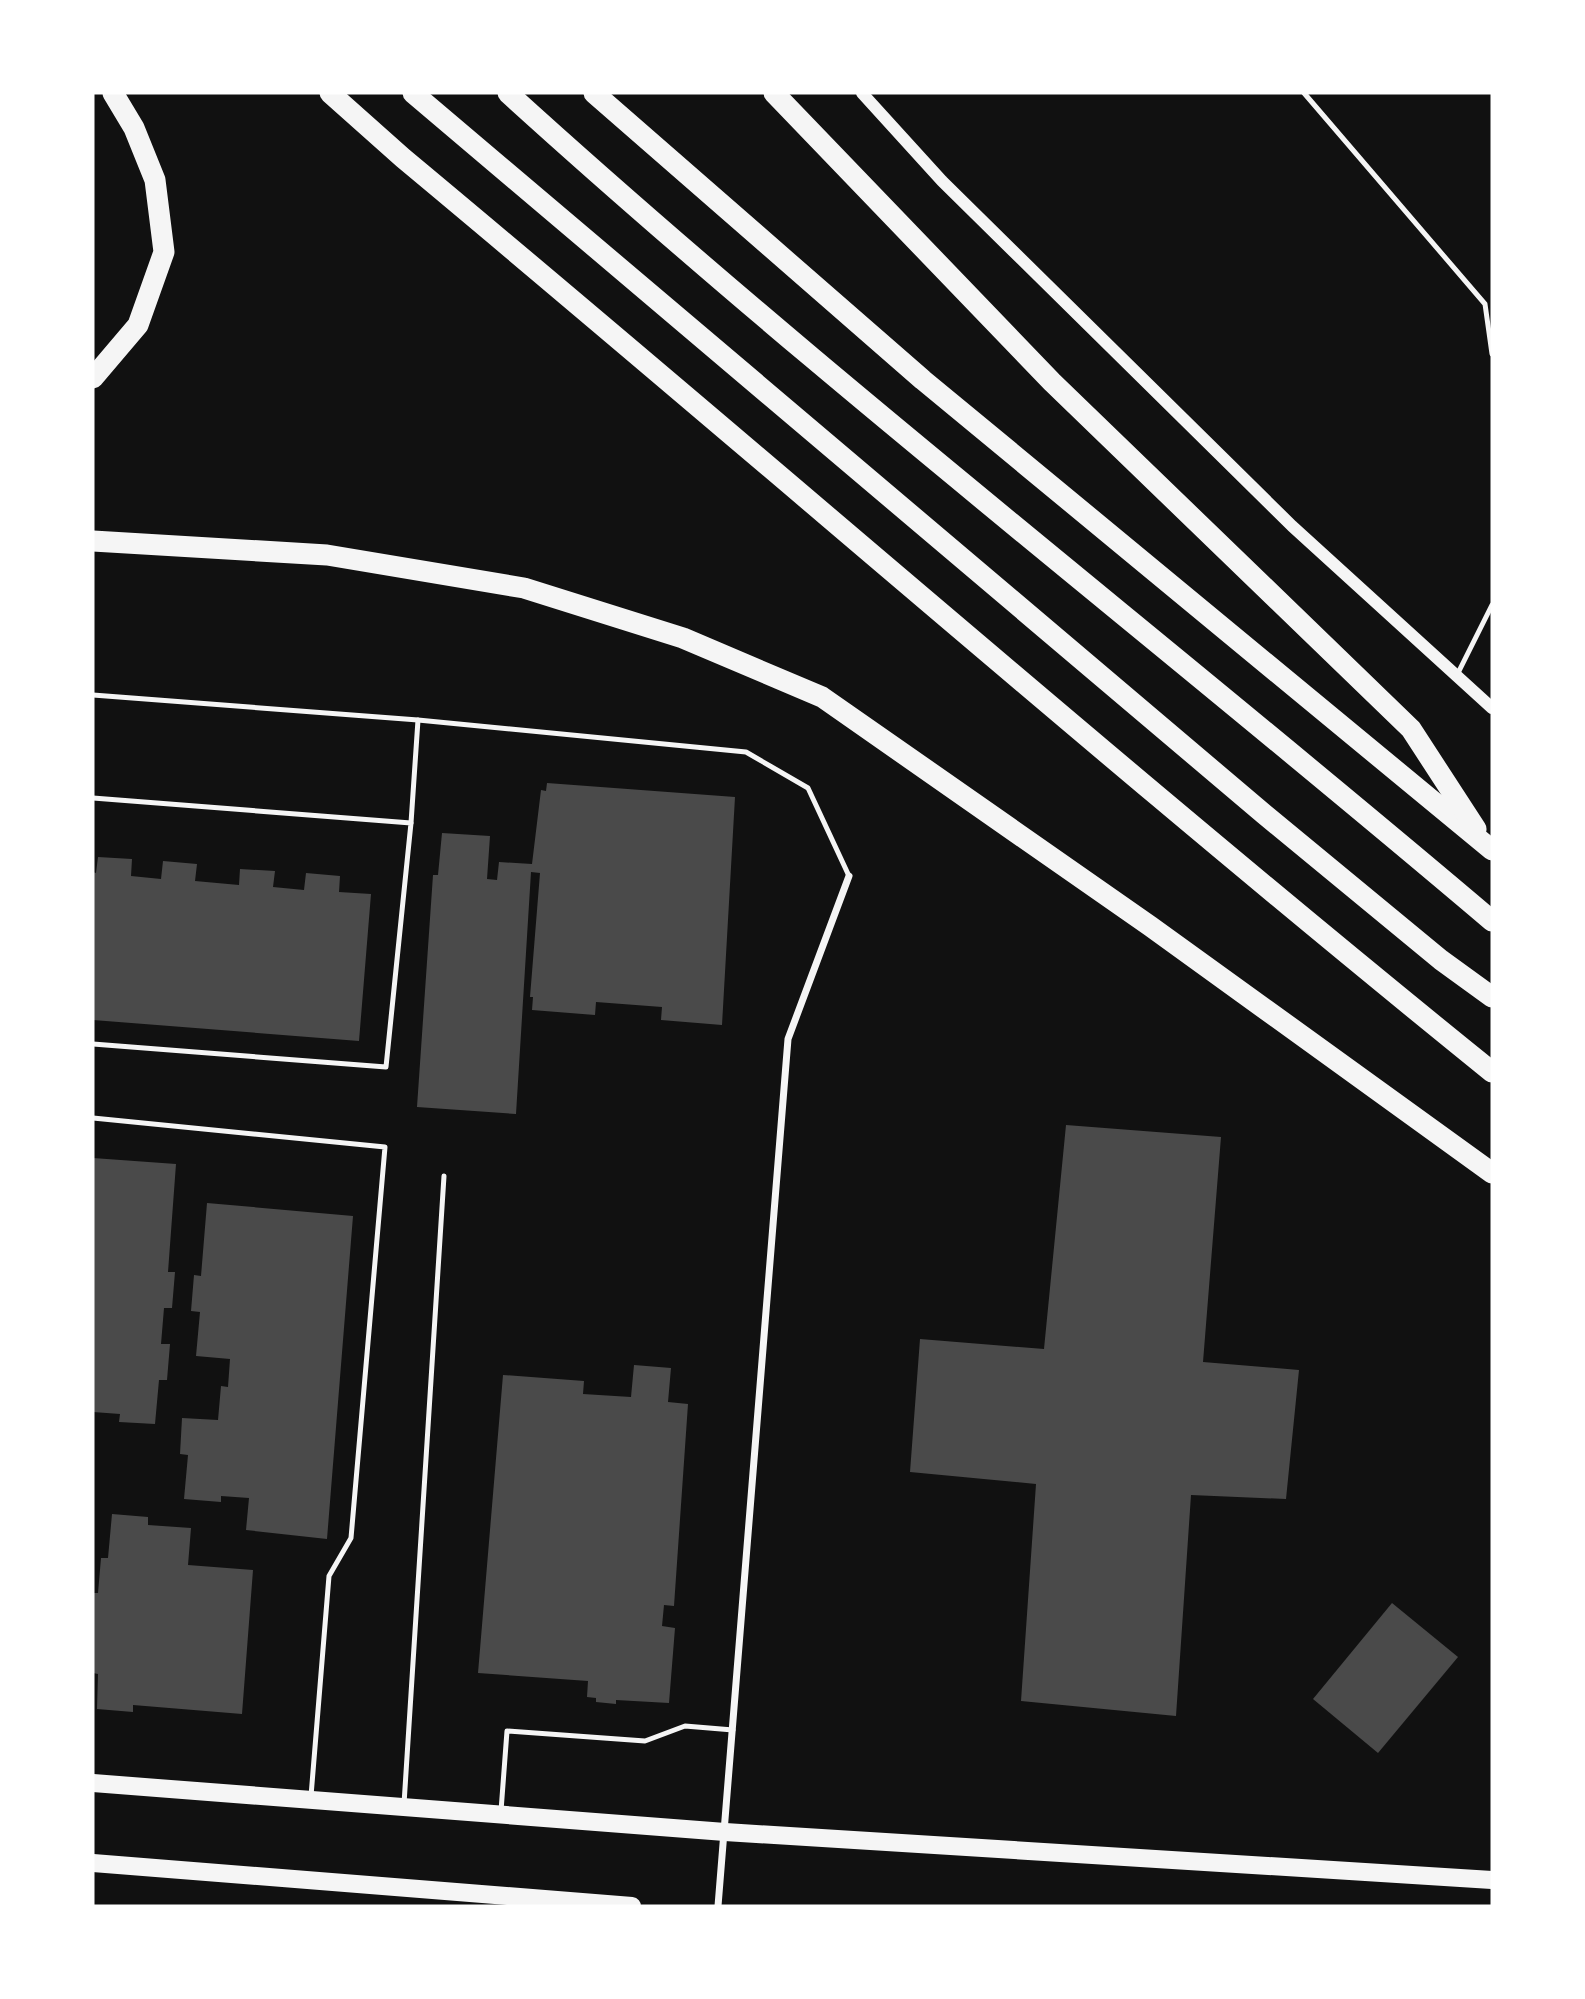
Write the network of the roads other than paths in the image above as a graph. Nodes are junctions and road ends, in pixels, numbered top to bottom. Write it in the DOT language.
graph roads {
  1 [pos="113,93"];
  2 [pos="330,93"];
  3 [pos="413,93"];
  4 [pos="508,93"];
  5 [pos="594,93"];
  6 [pos="774,93"];
  7 [pos="862,93"];
  8 [pos="1304,93"];
  9 [pos="1492,355"];
  10 [pos="93,378"];
  11 [pos="93,541"];
  12 [pos="1492,606"];
  13 [pos="1457,675"];
  14 [pos="93,695"];
  15 [pos="1492,708"];
  16 [pos="418,720"];
  17 [pos="93,798"];
  18 [pos="411,823"];
  19 [pos="1489,848"];
  20 [pos="849,876"];
  21 [pos="1492,920"];
  22 [pos="1492,997"];
  23 [pos="93,1044"];
  24 [pos="1492,1072"];
  25 [pos="93,1118"];
  26 [pos="1492,1173"];
  27 [pos="444,1176"];
  28 [pos="733,1730"];
  29 [pos="93,1783"];
  30 [pos="311,1800"];
  31 [pos="404,1807"];
  32 [pos="501,1814"];
  33 [pos="724,1832"];
  34 [pos="93,1863"];
  35 [pos="1492,1880"];
  36 [pos="475,1900"];
  37 [pos="632,1906"];
  38 [pos="718,1906"];
  1 -- 10 [label="highway"];
  2 -- 24 [label="highway"];
  3 -- 22 [label="highway"];
  4 -- 21 [label="highway"];
  5 -- 19 [label="highway"];
  6 -- 19 [label="highway"];
  7 -- 13 [label="street"];
  8 -- 9 [label="lane"];
  11 -- 26 [label="highway"];
  12 -- 13 [label="lane"];
  13 -- 15 [label="street"];
  14 -- 16 [label="lane"];
  16 -- 18 [label="lane"];
  16 -- 20 [label="lane"];
  17 -- 18 [label="lane"];
  18 -- 23 [label="lane"];
  20 -- 28 [label="street"];
  25 -- 30 [label="lane"];
  27 -- 31 [label="lane"];
  28 -- 32 [label="lane"];
  28 -- 33 [label="street"];
  29 -- 30 [label="main road"];
  30 -- 31 [label="main road"];
  31 -- 32 [label="main road"];
  32 -- 33 [label="main road"];
  33 -- 35 [label="main road"];
  33 -- 38 [label="street"];
  34 -- 36 [label="main road"];
  36 -- 37 [label="main road"];
}
